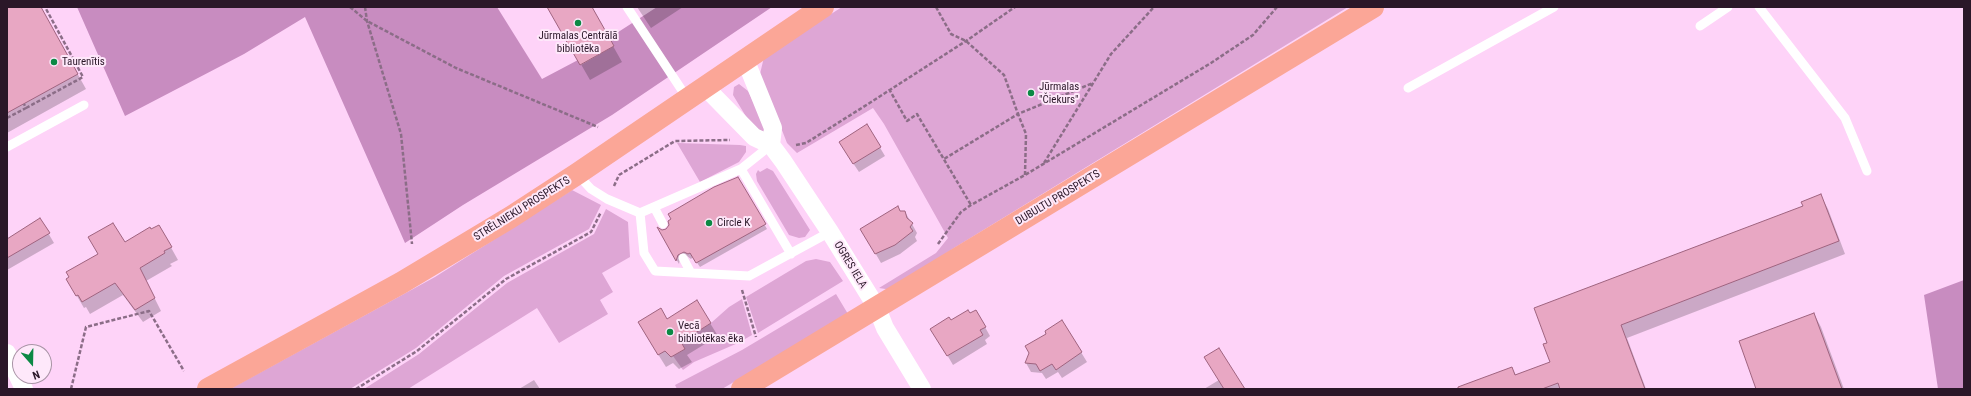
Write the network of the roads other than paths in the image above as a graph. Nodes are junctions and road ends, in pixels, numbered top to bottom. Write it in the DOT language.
graph roads {
  1 [pos="627,7"];
  2 [pos="823,7"];
  3 [pos="1373,7"];
  4 [pos="1554,7"];
  5 [pos="1728,7"];
  6 [pos="1759,7"];
  7 [pos="1700,26"];
  8 [pos="745,59"];
  9 [pos="1408,88"];
  10 [pos="696,92"];
  11 [pos="84,105"];
  12 [pos="7,147"];
  13 [pos="769,150"];
  14 [pos="741,169"];
  15 [pos="1867,172"];
  16 [pos="577,174"];
  17 [pos="654,207"];
  18 [pos="640,213"];
  19 [pos="663,224"];
  20 [pos="830,232"];
  21 [pos="791,254"];
  22 [pos="683,258"];
  23 [pos="691,273"];
  24 [pos="877,308"];
  25 [pos="7,353"];
  26 [pos="24,389"];
  27 [pos="208,389"];
  28 [pos="742,389"];
  29 [pos="922,389"];
  1 -- 10 [label="lane"];
  2 -- 8 [label="main road, STRĒLNIEKU PROSPEKTS"];
  3 -- 24 [label="main road, DUBULTU PROSPEKTS"];
  4 -- 9 [label="lane"];
  5 -- 7 [label="lane"];
  6 -- 15 [label="lane"];
  8 -- 10 [label="main road, STRĒLNIEKU PROSPEKTS"];
  8 -- 13 [label="street"];
  10 -- 13 [label="street, OGRES IELA"];
  10 -- 16 [label="main road, STRĒLNIEKU PROSPEKTS"];
  11 -- 12 [label="lane"];
  13 -- 14 [label="lane"];
  13 -- 20 [label="street, OGRES IELA"];
  14 -- 17 [label="lane"];
  14 -- 21 [label="lane"];
  16 -- 18 [label="lane"];
  16 -- 27 [label="main road, STRĒLNIEKU PROSPEKTS"];
  17 -- 18 [label="lane"];
  17 -- 19 [label="lane"];
  18 -- 23 [label="lane"];
  20 -- 21 [label="lane"];
  20 -- 24 [label="street, OGRES IELA"];
  21 -- 23 [label="lane"];
  22 -- 23 [label="lane"];
  24 -- 28 [label="main road, DUBULTU PROSPEKTS"];
  24 -- 29 [label="street, OGRES IELA"];
  25 -- 26 [label="street"];
}
